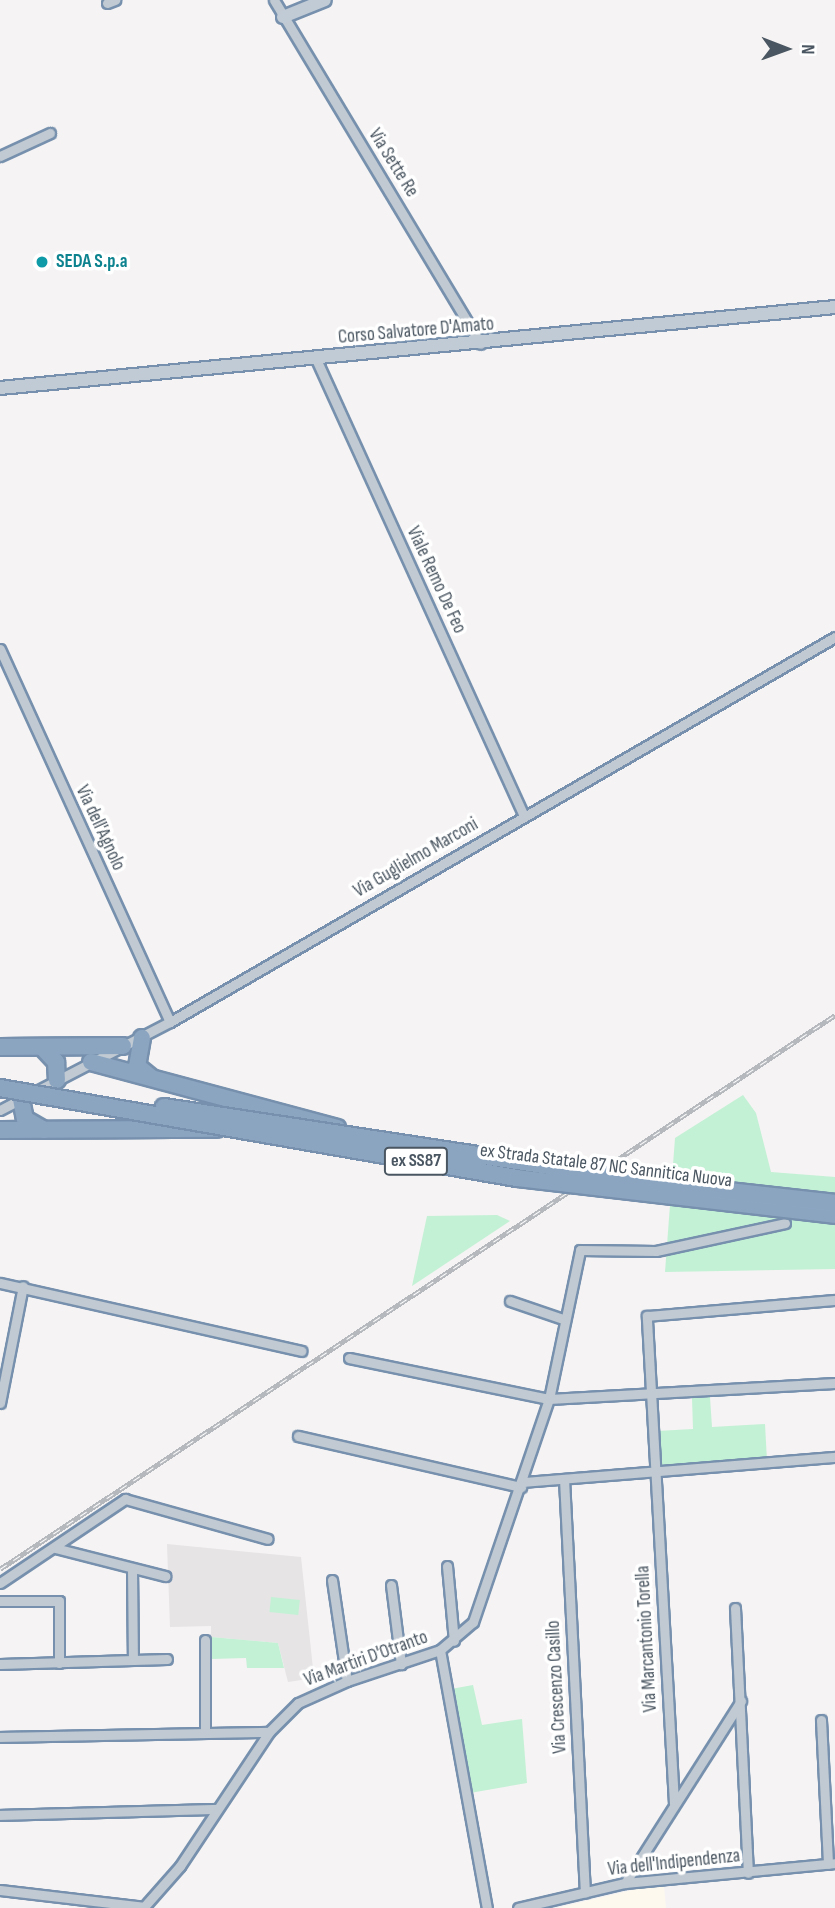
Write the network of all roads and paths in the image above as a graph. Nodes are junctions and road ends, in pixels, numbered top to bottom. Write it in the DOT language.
graph roads {
  1 [pos="274,0"];
  2 [pos="324,0"];
  3 [pos="283,17"];
  4 [pos="50,133"];
  5 [pos="0,156"];
  6 [pos="835,307"];
  7 [pos="481,344"];
  8 [pos="316,359"];
  9 [pos="0,388"];
  10 [pos="835,637"];
  11 [pos="0,649"];
  12 [pos="524,816"];
  13 [pos="170,1022"];
  14 [pos="142,1038"];
  15 [pos="123,1046"];
  16 [pos="0,1047"];
  17 [pos="42,1047"];
  18 [pos="91,1062"];
  19 [pos="0,1078"];
  20 [pos="154,1079"];
  21 [pos="57,1080"];
  22 [pos="0,1088"];
  23 [pos="16,1102"];
  24 [pos="0,1110"];
  25 [pos="223,1128"];
  26 [pos="0,1130"];
  27 [pos="47,1130"];
  28 [pos="383,1143"];
  29 [pos="835,1203"];
  30 [pos="835,1214"];
  31 [pos="785,1223"];
  32 [pos="0,1283"];
  33 [pos="23,1286"];
  34 [pos="835,1300"];
  35 [pos="510,1301"];
  36 [pos="563,1319"];
  37 [pos="301,1351"];
  38 [pos="0,1352"];
  39 [pos="10,1353"];
  40 [pos="349,1358"];
  41 [pos="835,1383"];
  42 [pos="651,1394"];
  43 [pos="549,1399"];
  44 [pos="0,1404"];
  45 [pos="298,1436"];
  46 [pos="835,1457"];
  47 [pos="655,1473"];
  48 [pos="565,1479"];
  49 [pos="522,1485"];
  50 [pos="268,1539"];
  51 [pos="55,1548"];
  52 [pos="447,1566"];
  53 [pos="132,1568"];
  54 [pos="165,1576"];
  55 [pos="332,1580"];
  56 [pos="0,1583"];
  57 [pos="391,1585"];
  58 [pos="0,1601"];
  59 [pos="735,1608"];
  60 [pos="205,1640"];
  61 [pos="454,1641"];
  62 [pos="440,1650"];
  63 [pos="133,1660"];
  64 [pos="167,1660"];
  65 [pos="59,1663"];
  66 [pos="0,1664"];
  67 [pos="401,1664"];
  68 [pos="347,1681"];
  69 [pos="741,1701"];
  70 [pos="821,1720"];
  71 [pos="269,1732"];
  72 [pos="205,1733"];
  73 [pos="0,1737"];
  74 [pos="674,1803"];
  75 [pos="217,1809"];
  76 [pos="0,1815"];
  77 [pos="831,1863"];
  78 [pos="748,1873"];
  79 [pos="625,1883"];
  80 [pos="0,1890"];
  81 [pos="585,1892"];
  82 [pos="144,1907"];
  83 [pos="487,1908"];
  84 [pos="518,1908"];
  1 -- 3 [label="street, Via Sette Re"];
  2 -- 3 [label="street"];
  3 -- 7 [label="street, Via Sette Re"];
  4 -- 5 [label="street"];
  6 -- 7 [label="street, Corso Salvatore D'Amato"];
  7 -- 8 [label="street, Corso Salvatore D'Amato"];
  8 -- 9 [label="street, Corso Salvatore D'Amato"];
  8 -- 12 [label="street, Viale Remo De Feo"];
  10 -- 12 [label="street, Via Guglielmo Marconi"];
  11 -- 13 [label="street, Via dell'Agnolo"];
  12 -- 13 [label="street, Via Guglielmo Marconi"];
  13 -- 14 [label="street, Via Guglielmo Marconi"];
  14 -- 15 [label="street, Via Guglielmo Marconi"];
  14 -- 20 [label="highway"];
  15 -- 17 [label="highway"];
  15 -- 18 [label="street, Via Guglielmo Marconi"];
  16 -- 17 [label="highway"];
  17 -- 21 [label="highway"];
  18 -- 20 [label="highway"];
  18 -- 21 [label="street, Via Guglielmo Marconi"];
  19 -- 28 [label="highway, ex Strada Statale 87 NC Sannitica Nuova / ex SS87, bridge"];
  20 -- 28 [label="highway, bridge"];
  21 -- 23 [label="street, Via Guglielmo Marconi"];
  22 -- 25 [label="highway, ex Strada Statale 87 NC Sannitica Nuova / ex SS87, bridge"];
  23 -- 24 [label="street, Via Guglielmo Marconi"];
  23 -- 27 [label="highway"];
  25 -- 27 [label="highway, bridge"];
  25 -- 30 [label="highway, ex Strada Statale 87 NC Sannitica Nuova / ex SS87, bridge"];
  26 -- 27 [label="highway"];
  28 -- 29 [label="highway, ex Strada Statale 87 NC Sannitica Nuova / ex SS87, bridge"];
  31 -- 36 [label="street, Via Martiri D'Otranto"];
  32 -- 33 [label="street"];
  33 -- 37 [label="street"];
  33 -- 39 [label="street"];
  34 -- 42 [label="street, Via Marcantonio Torella"];
  35 -- 36 [label="street"];
  36 -- 43 [label="street, Via Martiri D'Otranto"];
  38 -- 39 [label="street"];
  39 -- 44 [label="street"];
  40 -- 43 [label="street"];
  41 -- 42 [label="street"];
  42 -- 43 [label="street"];
  42 -- 47 [label="street, Via Marcantonio Torella"];
  43 -- 49 [label="street, Via Martiri D'Otranto"];
  45 -- 49 [label="street"];
  46 -- 47 [label="street"];
  47 -- 48 [label="street"];
  47 -- 74 [label="street, Via Marcantonio Torella"];
  48 -- 49 [label="street"];
  48 -- 81 [label="street, Via Crescenzo Casillo"];
  49 -- 61 [label="street, Via Martiri D'Otranto"];
  50 -- 51 [label="street"];
  51 -- 53 [label="street"];
  51 -- 56 [label="street"];
  52 -- 61 [label="street"];
  53 -- 54 [label="street"];
  53 -- 63 [label="street"];
  55 -- 68 [label="street"];
  57 -- 67 [label="street"];
  58 -- 65 [label="street"];
  59 -- 69 [label="street"];
  60 -- 72 [label="street"];
  61 -- 62 [label="street, Via Martiri D'Otranto"];
  62 -- 67 [label="street, Via Martiri D'Otranto"];
  62 -- 83 [label="street"];
  63 -- 64 [label="street"];
  63 -- 65 [label="street"];
  65 -- 66 [label="street"];
  67 -- 68 [label="street, Via Martiri D'Otranto"];
  68 -- 71 [label="street, Via Martiri D'Otranto"];
  69 -- 74 [label="street"];
  69 -- 78 [label="street"];
  70 -- 77 [label="street"];
  71 -- 72 [label="street"];
  71 -- 75 [label="street, Via Martiri D'Otranto"];
  72 -- 73 [label="street"];
  74 -- 79 [label="street"];
  75 -- 76 [label="street"];
  75 -- 82 [label="street, Via Martiri D'Otranto"];
  77 -- 78 [label="street, Via dell'Indipendenza"];
  78 -- 79 [label="street, Via dell'Indipendenza"];
  79 -- 81 [label="street, Via dell'Indipendenza"];
  80 -- 82 [label="street"];
  81 -- 84 [label="street, Via dell'Indipendenza"];
}
